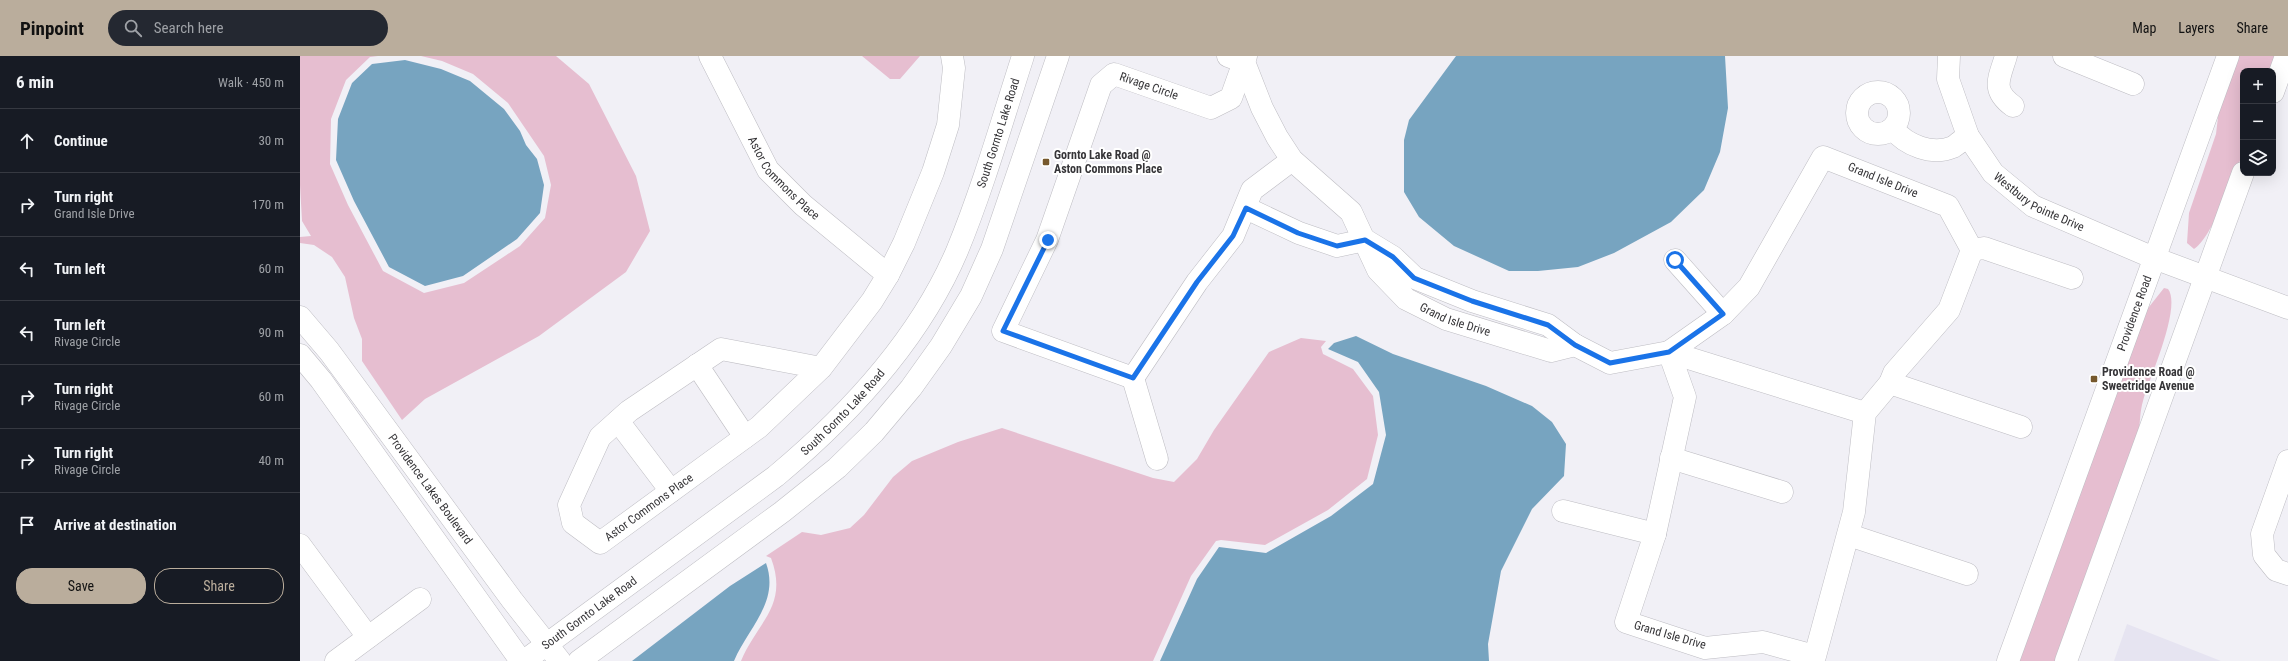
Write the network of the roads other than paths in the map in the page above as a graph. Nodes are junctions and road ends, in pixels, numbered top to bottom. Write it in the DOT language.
graph roads {
  1 [pos="710,56"];
  2 [pos="952,56"];
  3 [pos="1023,56"];
  4 [pos="1058,56"];
  5 [pos="1949,56"];
  6 [pos="2006,56"];
  7 [pos="2064,56"];
  8 [pos="2228,56"];
  9 [pos="2286,56"];
  10 [pos="1239,58"];
  11 [pos="2133,84"];
  12 [pos="2276,84"];
  13 [pos="2014,106"];
  14 [pos="1893,129"];
  15 [pos="1968,136"];
  16 [pos="1292,160"];
  17 [pos="2243,176"];
  18 [pos="1246,208"];
  19 [pos="1365,240"];
  20 [pos="1972,250"];
  21 [pos="2154,258"];
  22 [pos="1675,260"];
  23 [pos="888,276"];
  24 [pos="2206,276"];
  25 [pos="2072,278"];
  26 [pos="1477,303"];
  27 [pos="2288,308"];
  28 [pos="1723,314"];
  29 [pos="300,317"];
  30 [pos="1469,326"];
  31 [pos="1575,345"];
  32 [pos="1669,352"];
  33 [pos="300,355"];
  34 [pos="697,365"];
  35 [pos="820,368"];
  36 [pos="1133,378"];
  37 [pos="1890,383"];
  38 [pos="1865,413"];
  39 [pos="618,421"];
  40 [pos="2021,427"];
  41 [pos="745,437"];
  42 [pos="1672,458"];
  43 [pos="1157,459"];
  44 [pos="2288,461"];
  45 [pos="671,492"];
  46 [pos="1782,492"];
  47 [pos="1563,511"];
  48 [pos="1655,534"];
  49 [pos="1849,535"];
  50 [pos="300,544"];
  51 [pos="1966,574"];
  52 [pos="2288,574"];
  53 [pos="420,599"];
  54 [pos="368,637"];
  55 [pos="547,644"];
  56 [pos="1816,658"];
  57 [pos="336,661"];
  58 [pos="520,661"];
  59 [pos="524,661"];
  60 [pos="560,661"];
  61 [pos="579,661"];
  62 [pos="2008,661"];
  63 [pos="2066,661"];
  1 -- 23 [label="street, Astor Commons Place"];
  2 -- 23 [label="street, Astor Commons Place"];
  3 -- 55 [label="street, South Gornto Lake Road"];
  4 -- 61 [label="street"];
  5 -- 15 [label="street, Westbury Pointe Drive"];
  6 -- 13 [label="street"];
  7 -- 11 [label="street"];
  8 -- 21 [label="street, Providence Road"];
  9 -- 12 [label="street"];
  10 -- 16 [label="street, Grand Isle Drive"];
  10 -- 36 [label="street, Rivage Circle"];
  14 -- 15 [label="street"];
  15 -- 21 [label="street, Westbury Pointe Drive"];
  16 -- 18 [label="street"];
  16 -- 19 [label="street, Grand Isle Drive"];
  17 -- 24 [label="street"];
  18 -- 19 [label="street"];
  18 -- 36 [label="street"];
  19 -- 26 [label="street, Grand Isle Drive"];
  19 -- 30 [label="street, Grand Isle Drive"];
  20 -- 25 [label="street"];
  20 -- 28 [label="street, Grand Isle Drive"];
  20 -- 37 [label="street"];
  21 -- 24 [label="street, Westbury Pointe Drive"];
  21 -- 62 [label="street, Providence Road"];
  22 -- 28 [label="street"];
  23 -- 35 [label="street, Astor Commons Place"];
  24 -- 27 [label="street, Westbury Pointe Drive"];
  24 -- 63 [label="street"];
  26 -- 30 [label="street"];
  26 -- 31 [label="street, Grand Isle Drive"];
  28 -- 32 [label="street, Grand Isle Drive"];
  29 -- 55 [label="street, Providence Lakes Boulevard"];
  30 -- 31 [label="street, Grand Isle Drive"];
  31 -- 32 [label="street, Grand Isle Drive"];
  32 -- 38 [label="street, Grand Isle Drive"];
  32 -- 42 [label="street, Grand Isle Drive"];
  33 -- 58 [label="street"];
  34 -- 35 [label="street, Astor Commons Place"];
  34 -- 39 [label="street, Astor Commons Place"];
  34 -- 41 [label="street"];
  35 -- 41 [label="street, Astor Commons Place"];
  36 -- 43 [label="street"];
  37 -- 38 [label="street"];
  37 -- 40 [label="street"];
  38 -- 49 [label="street, Grand Isle Drive"];
  39 -- 45 [label="street"];
  39 -- 45 [label="street, Astor Commons Place"];
  41 -- 45 [label="street, Astor Commons Place"];
  42 -- 46 [label="street"];
  42 -- 48 [label="street, Grand Isle Drive"];
  44 -- 52 [label="street"];
  47 -- 48 [label="street"];
  48 -- 56 [label="street, Grand Isle Drive"];
  49 -- 51 [label="street"];
  49 -- 56 [label="street, Grand Isle Drive"];
  50 -- 54 [label="street"];
  53 -- 54 [label="street"];
  54 -- 57 [label="street"];
  55 -- 59 [label="street, South Gornto Lake Road"];
  55 -- 60 [label="street, Providence Lakes Boulevard"];
}
